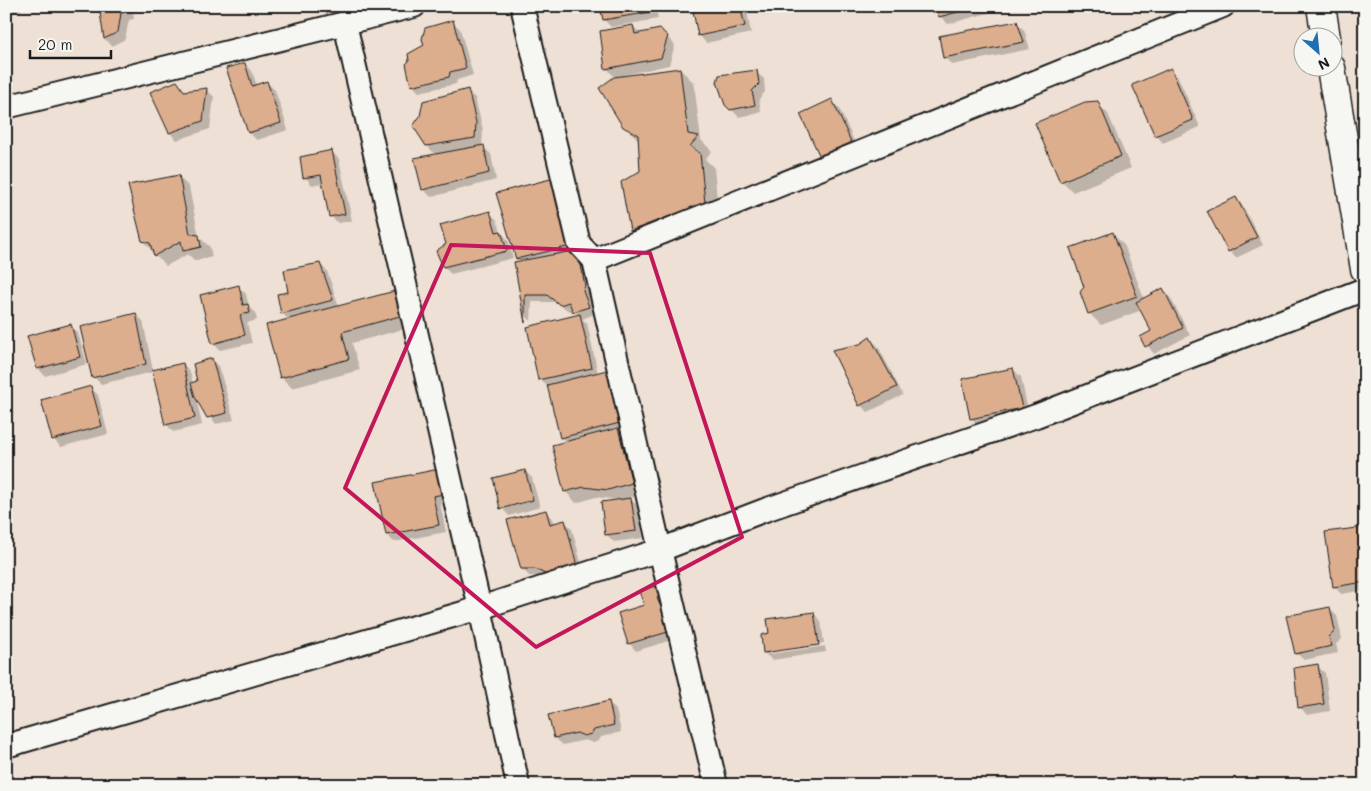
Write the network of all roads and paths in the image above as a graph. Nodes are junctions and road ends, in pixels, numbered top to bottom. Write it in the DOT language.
graph roads {
  1 [pos="414,6"];
  2 [pos="522,6"];
  3 [pos="1223,6"];
  4 [pos="1321,6"];
  5 [pos="345,24"];
  6 [pos="1324,28"];
  7 [pos="1333,78"];
  8 [pos="6,106"];
  9 [pos="594,260"];
  10 [pos="1365,269"];
  11 [pos="1365,289"];
  12 [pos="660,550"];
  13 [pos="480,608"];
  14 [pos="6,746"];
  15 [pos="518,785"];
  16 [pos="716,785"];
  1 -- 5 [label="street"];
  2 -- 9 [label="street"];
  3 -- 9 [label="street"];
  4 -- 6 [label="street"];
  5 -- 8 [label="street"];
  5 -- 13 [label="street"];
  7 -- 10 [label="street"];
  9 -- 12 [label="street"];
  11 -- 12 [label="street"];
  12 -- 13 [label="street"];
  12 -- 16 [label="street"];
  13 -- 14 [label="street"];
  13 -- 15 [label="street"];
}
